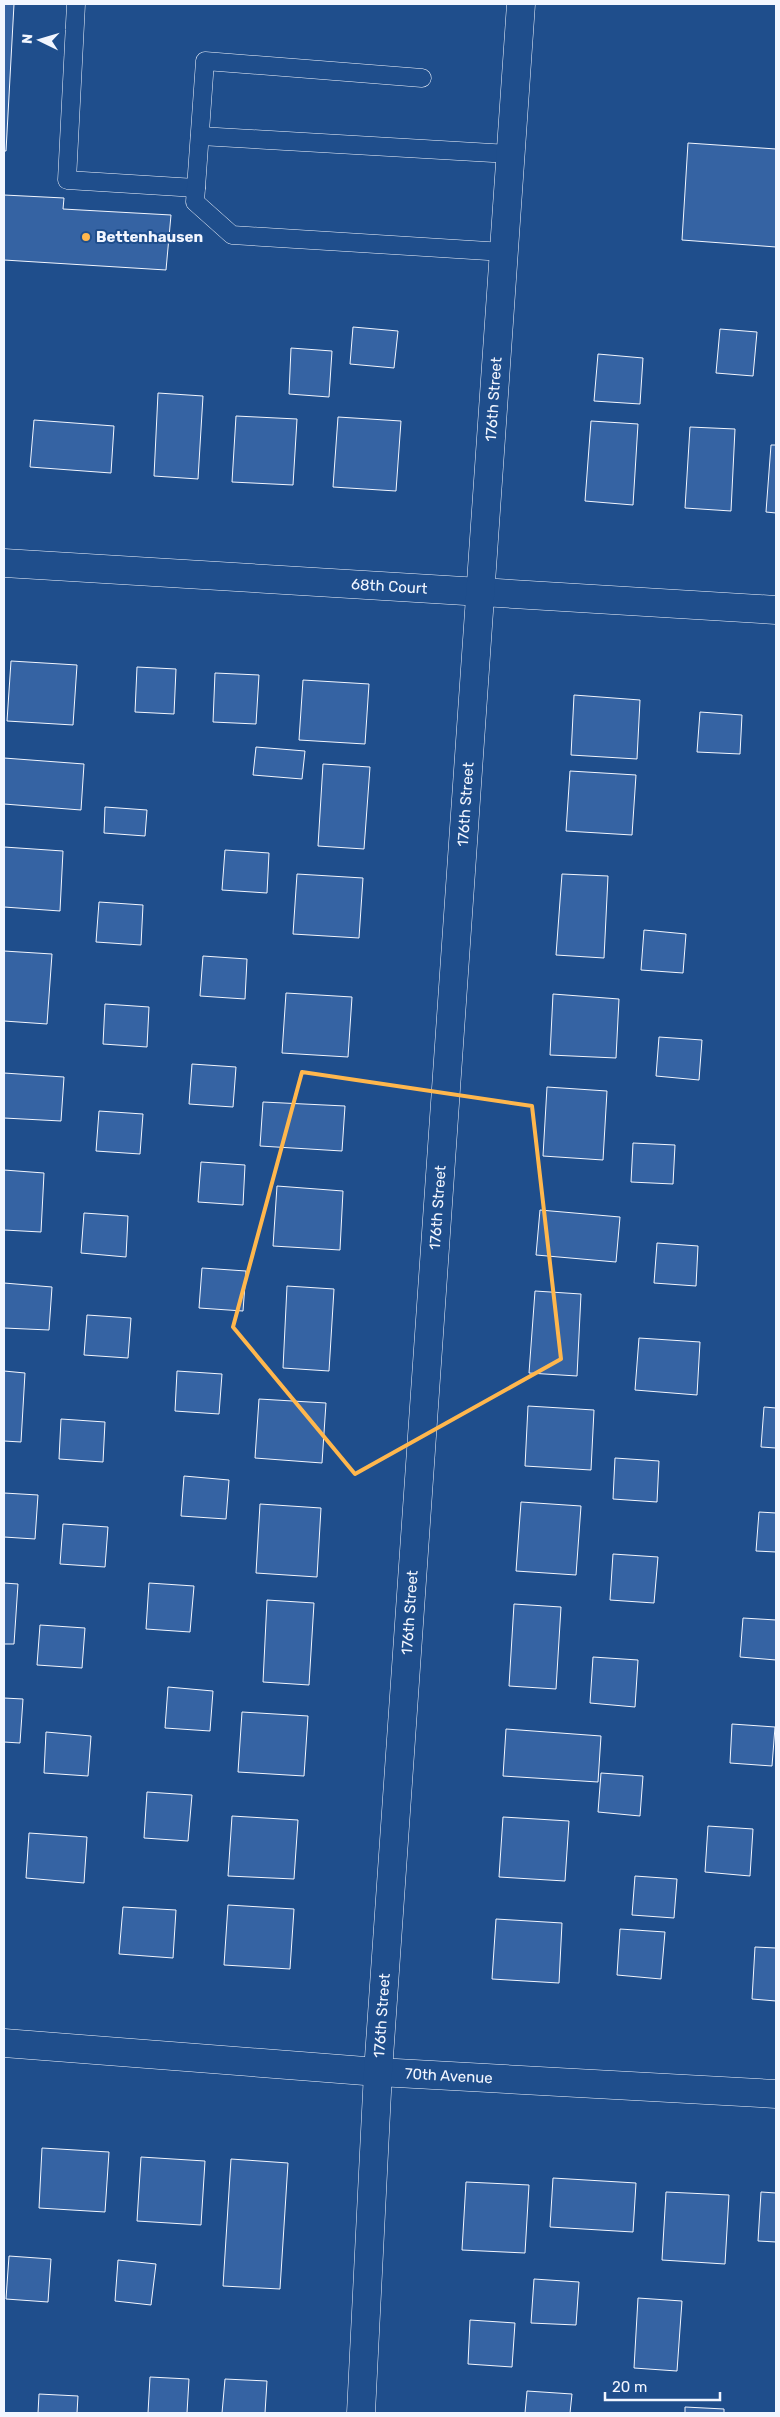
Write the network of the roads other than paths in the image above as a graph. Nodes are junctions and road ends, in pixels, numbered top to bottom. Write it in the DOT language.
graph roads {
  1 [pos="76,4"];
  2 [pos="521,4"];
  3 [pos="422,78"];
  4 [pos="200,136"];
  5 [pos="510,154"];
  6 [pos="196,188"];
  7 [pos="504,252"];
  8 [pos="4,563"];
  9 [pos="480,592"];
  10 [pos="776,610"];
  11 [pos="4,2043"];
  12 [pos="378,2072"];
  13 [pos="776,2094"];
  14 [pos="361,2413"];
  1 -- 6 [label="lane"];
  2 -- 5 [label="street, 176th Street"];
  3 -- 4 [label="lane"];
  4 -- 5 [label="lane"];
  4 -- 6 [label="lane"];
  5 -- 7 [label="street, 176th Street"];
  6 -- 7 [label="lane"];
  7 -- 9 [label="street, 176th Street"];
  8 -- 9 [label="street, 68th Court"];
  9 -- 10 [label="street, 68th Court"];
  9 -- 12 [label="street, 176th Street"];
  11 -- 12 [label="street, 70th Avenue"];
  12 -- 13 [label="street, 70th Avenue"];
  12 -- 14 [label="street, 176th Street"];
}
